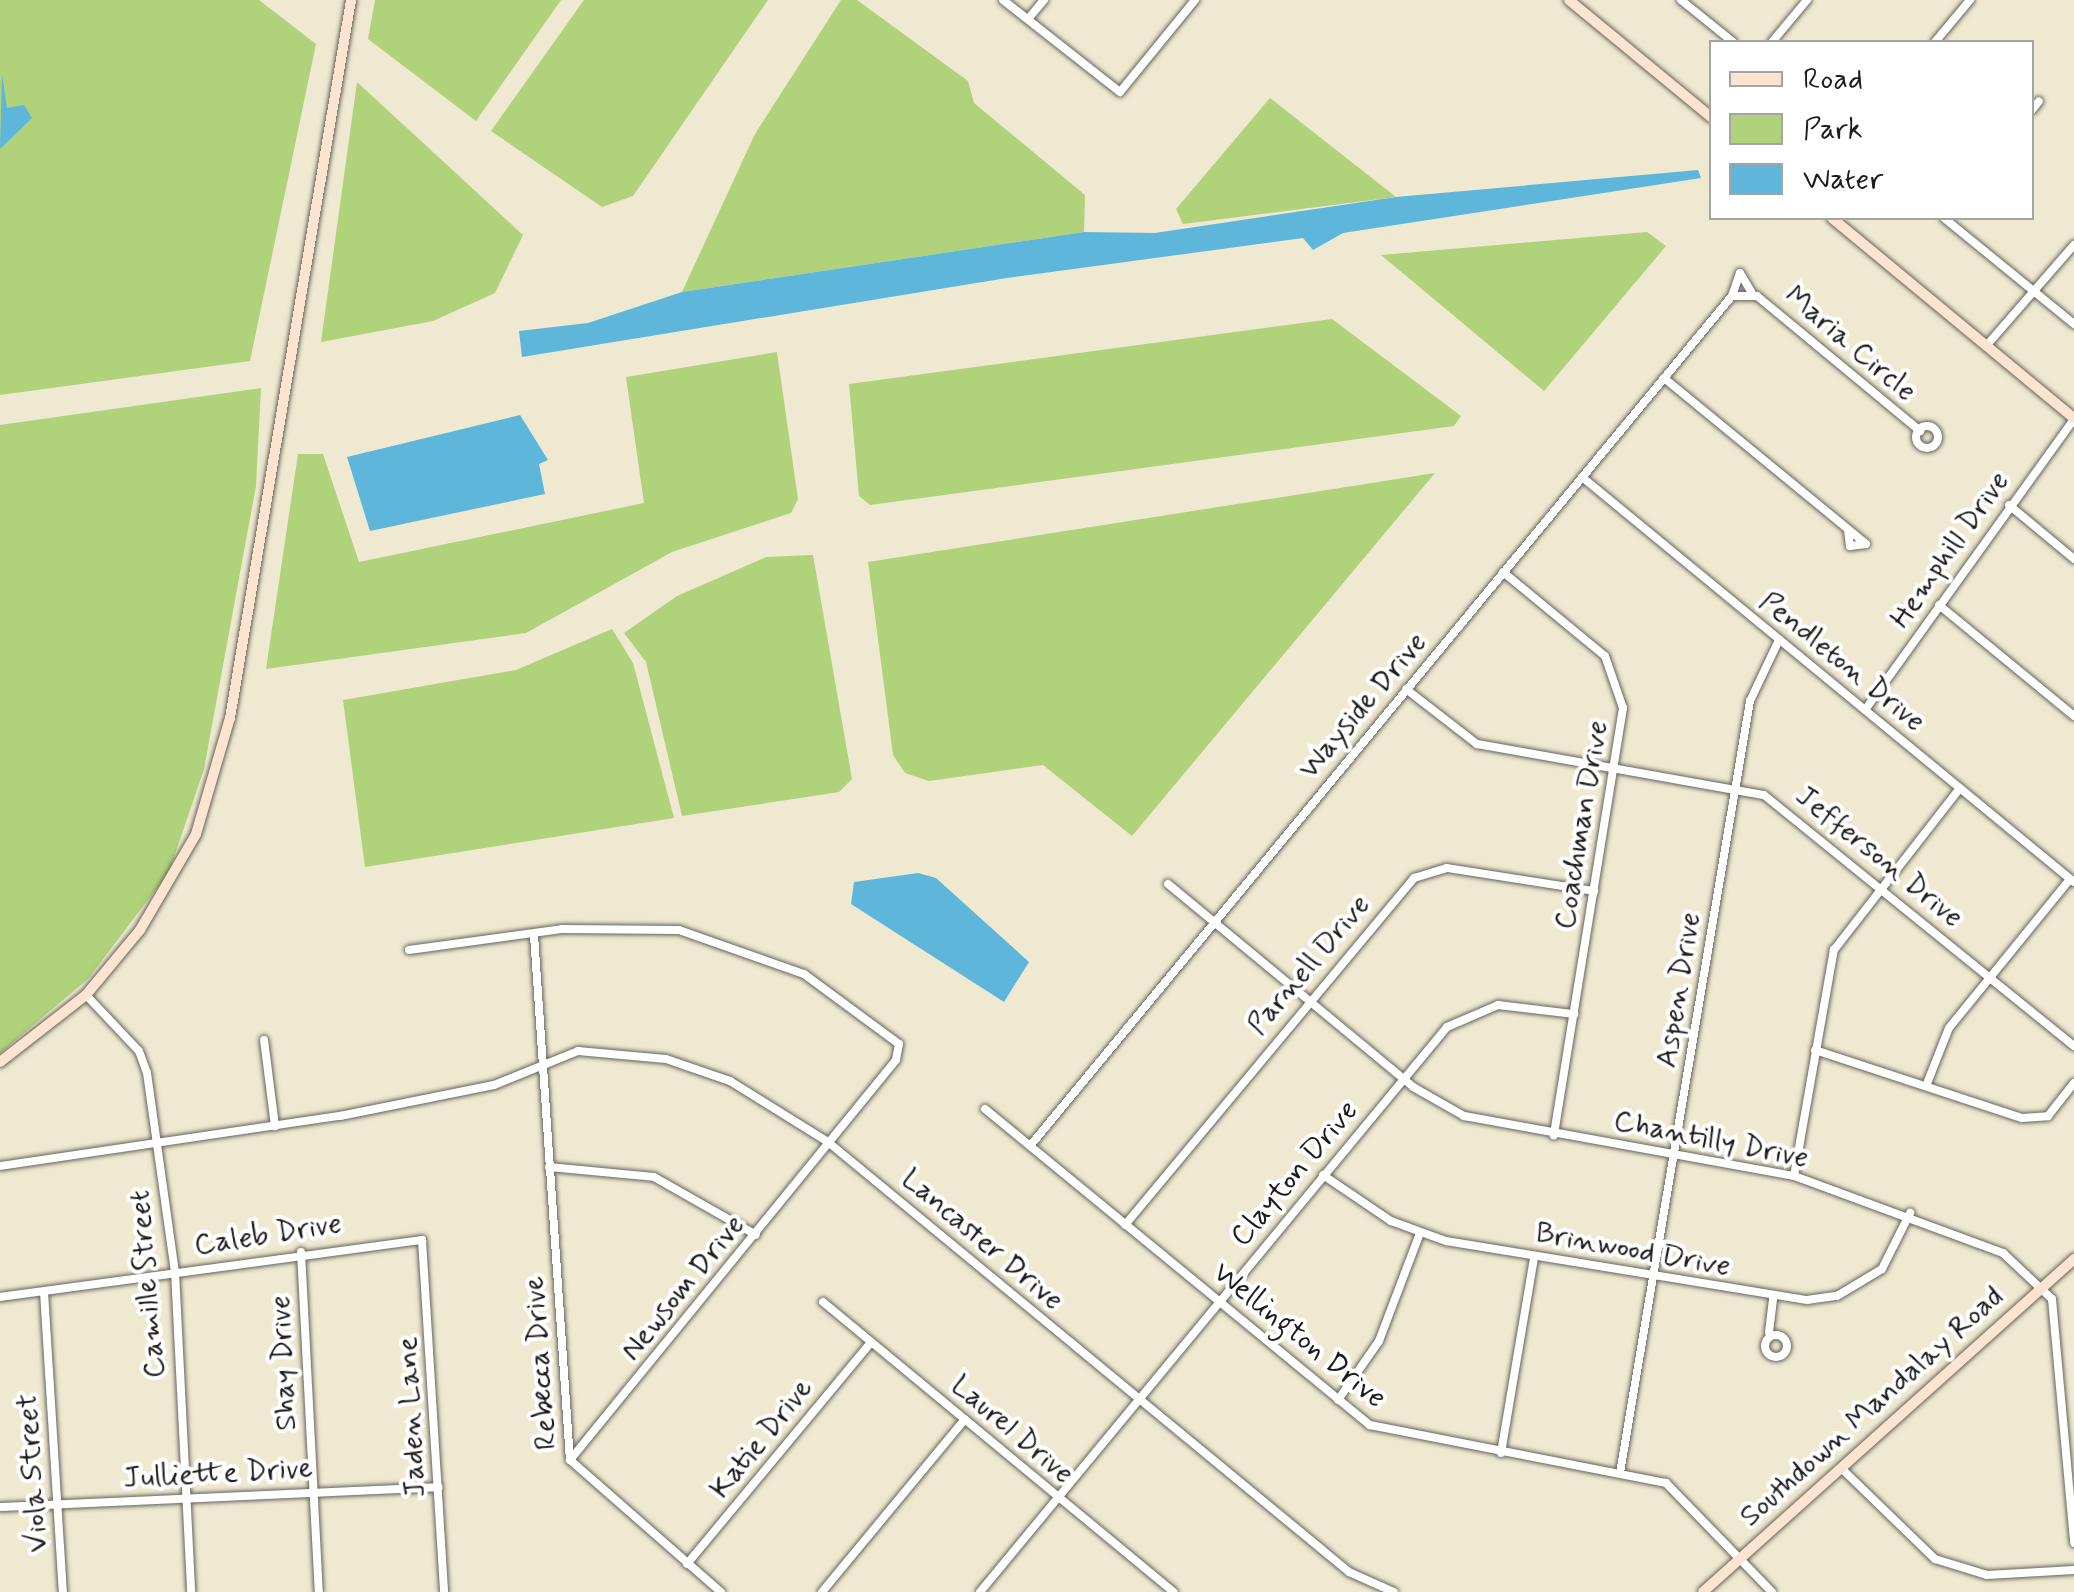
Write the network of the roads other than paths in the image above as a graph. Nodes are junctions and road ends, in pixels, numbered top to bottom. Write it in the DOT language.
graph roads {
  1 [pos="351,0"];
  2 [pos="1004,0"];
  3 [pos="1044,0"];
  4 [pos="1195,0"];
  5 [pos="1569,0"];
  6 [pos="1681,0"];
  7 [pos="1807,0"];
  8 [pos="1970,0"];
  9 [pos="1028,20"];
  10 [pos="1731,40"];
  11 [pos="1774,40"];
  12 [pos="1937,40"];
  13 [pos="2039,101"];
  14 [pos="2034,107"];
  15 [pos="1709,116"];
  16 [pos="1834,220"];
  17 [pos="1946,220"];
  18 [pos="2074,245"];
  19 [pos="2034,292"];
  20 [pos="1752,293"];
  21 [pos="1732,296"];
  22 [pos="2074,324"];
  23 [pos="1987,345"];
  24 [pos="1664,378"];
  25 [pos="2074,418"];
  26 [pos="1920,430"];
  27 [pos="1582,477"];
  28 [pos="2009,506"];
  29 [pos="1866,544"];
  30 [pos="2074,559"];
  31 [pos="1503,572"];
  32 [pos="1939,604"];
  33 [pos="1780,640"];
  34 [pos="1406,690"];
  35 [pos="1864,710"];
  36 [pos="2074,716"];
  37 [pos="1615,768"];
  38 [pos="1735,788"];
  39 [pos="1960,788"];
  40 [pos="2072,880"];
  41 [pos="1168,884"];
  42 [pos="1880,886"];
  43 [pos="1594,891"];
  44 [pos="1213,922"];
  45 [pos="534,935"];
  46 [pos="409,950"];
  47 [pos="1990,976"];
  48 [pos="86,994"];
  49 [pos="1308,1001"];
  50 [pos="1574,1014"];
  51 [pos="264,1040"];
  52 [pos="2074,1046"];
  53 [pos="1815,1050"];
  54 [pos="0,1062"];
  55 [pos="541,1062"];
  56 [pos="1403,1079"];
  57 [pos="2074,1083"];
  58 [pos="1926,1086"];
  59 [pos="985,1109"];
  60 [pos="275,1126"];
  61 [pos="1554,1135"];
  62 [pos="828,1142"];
  63 [pos="157,1143"];
  64 [pos="1030,1146"];
  65 [pos="1674,1155"];
  66 [pos="0,1166"];
  67 [pos="550,1167"];
  68 [pos="1324,1175"];
  69 [pos="1794,1176"];
  70 [pos="1910,1213"];
  71 [pos="1125,1225"];
  72 [pos="1420,1232"];
  73 [pos="756,1234"];
  74 [pos="422,1240"];
  75 [pos="301,1252"];
  76 [pos="1534,1256"];
  77 [pos="2074,1259"];
  78 [pos="175,1272"];
  79 [pos="1653,1277"];
  80 [pos="2044,1287"];
  81 [pos="44,1292"];
  82 [pos="0,1297"];
  83 [pos="1773,1297"];
  84 [pos="823,1302"];
  85 [pos="1218,1302"];
  86 [pos="1768,1332"];
  87 [pos="871,1342"];
  88 [pos="1138,1399"];
  89 [pos="1338,1400"];
  90 [pos="965,1420"];
  91 [pos="1501,1453"];
  92 [pos="570,1460"];
  93 [pos="1840,1468"];
  94 [pos="1620,1473"];
  95 [pos="438,1487"];
  96 [pos="313,1492"];
  97 [pos="1059,1497"];
  98 [pos="186,1498"];
  99 [pos="56,1504"];
  100 [pos="0,1507"];
  101 [pos="2074,1542"];
  102 [pos="1741,1558"];
  103 [pos="687,1564"];
  104 [pos="2074,1570"];
  105 [pos="63,1592"];
  106 [pos="191,1592"];
  107 [pos="320,1592"];
  108 [pos="444,1592"];
  109 [pos="721,1592"];
  110 [pos="822,1592"];
  111 [pos="980,1592"];
  112 [pos="1174,1592"];
  113 [pos="1394,1592"];
  114 [pos="1703,1592"];
  115 [pos="1772,1592"];
  1 -- 48 [label="street"];
  2 -- 9 [label="street"];
  3 -- 9 [label="street"];
  4 -- 9 [label="street"];
  5 -- 15 [label="street"];
  6 -- 10 [label="street"];
  7 -- 11 [label="street"];
  8 -- 12 [label="street"];
  13 -- 14 [label="street"];
  16 -- 23 [label="street"];
  17 -- 19 [label="street"];
  18 -- 19 [label="street"];
  19 -- 22 [label="street"];
  19 -- 23 [label="street"];
  20 -- 21 [label="street, Maria Circle"];
  20 -- 21 [label="street, Maria Circle"];
  20 -- 26 [label="street, Maria Circle"];
  21 -- 24 [label="street, Wayside Drive"];
  23 -- 25 [label="street"];
  24 -- 27 [label="street, Wayside Drive"];
  24 -- 29 [label="street"];
  25 -- 28 [label="street, Hemphill Drive"];
  27 -- 31 [label="street, Wayside Drive"];
  27 -- 33 [label="street, Pendleton Drive"];
  28 -- 30 [label="street"];
  28 -- 32 [label="street, Hemphill Drive"];
  31 -- 34 [label="street, Wayside Drive"];
  31 -- 37 [label="street, Coachman Drive"];
  32 -- 35 [label="street, Hemphill Drive"];
  32 -- 36 [label="street"];
  33 -- 35 [label="street, Pendleton Drive"];
  33 -- 38 [label="street, Aspen Drive"];
  34 -- 37 [label="street, Jefferson Drive"];
  34 -- 44 [label="street, Wayside Drive"];
  35 -- 39 [label="street, Pendleton Drive"];
  37 -- 38 [label="street, Jefferson Drive"];
  37 -- 43 [label="street, Coachman Drive"];
  38 -- 42 [label="street, Jefferson Drive"];
  38 -- 65 [label="street, Aspen Drive"];
  39 -- 40 [label="street, Pendleton Drive"];
  39 -- 42 [label="street"];
  40 -- 47 [label="street"];
  41 -- 44 [label="street, Chantilly Drive"];
  42 -- 47 [label="street, Jefferson Drive"];
  42 -- 53 [label="street"];
  43 -- 49 [label="street, Parnell Drive"];
  43 -- 50 [label="street, Coachman Drive"];
  44 -- 49 [label="street, Chantilly Drive"];
  44 -- 64 [label="street, Wayside Drive"];
  45 -- 46 [label="street"];
  45 -- 55 [label="street, Rebecca Drive"];
  45 -- 62 [label="street, Newsom Drive"];
  47 -- 52 [label="street, Jefferson Drive"];
  47 -- 58 [label="street"];
  48 -- 54 [label="street"];
  48 -- 63 [label="street, Camille Street"];
  49 -- 56 [label="street, Chantilly Drive"];
  49 -- 71 [label="street, Parnell Drive"];
  50 -- 56 [label="street, Clayton Drive"];
  50 -- 61 [label="street, Coachman Drive"];
  51 -- 60 [label="street"];
  53 -- 58 [label="street"];
  53 -- 69 [label="street"];
  55 -- 60 [label="street, Lancaster Drive"];
  55 -- 62 [label="street, Lancaster Drive"];
  55 -- 67 [label="street, Rebecca Drive"];
  56 -- 61 [label="street, Chantilly Drive"];
  56 -- 68 [label="street, Clayton Drive"];
  57 -- 58 [label="street"];
  59 -- 64 [label="street, Wellington Drive"];
  60 -- 63 [label="street, Lancaster Drive"];
  61 -- 65 [label="street, Chantilly Drive"];
  62 -- 73 [label="street, Newsom Drive"];
  62 -- 88 [label="street, Lancaster Drive"];
  63 -- 66 [label="street, Lancaster Drive"];
  63 -- 78 [label="street, Camille Street"];
  64 -- 71 [label="street, Wellington Drive"];
  65 -- 69 [label="street, Chantilly Drive"];
  65 -- 79 [label="street, Aspen Drive"];
  67 -- 73 [label="street"];
  67 -- 92 [label="street, Rebecca Drive"];
  68 -- 72 [label="street, Brinwood Drive"];
  68 -- 85 [label="street, Clayton Drive"];
  69 -- 70 [label="street, Chantilly Drive"];
  70 -- 80 [label="street, Chantilly Drive"];
  70 -- 83 [label="street, Brinwood Drive"];
  71 -- 85 [label="street, Wellington Drive"];
  72 -- 76 [label="street, Brinwood Drive"];
  72 -- 89 [label="street"];
  73 -- 92 [label="street, Newsom Drive"];
  74 -- 75 [label="street, Caleb Drive"];
  74 -- 95 [label="street, Jaden Lane"];
  75 -- 78 [label="street, Caleb Drive"];
  75 -- 96 [label="street, Shay Drive"];
  76 -- 79 [label="street, Brinwood Drive"];
  76 -- 91 [label="street"];
  77 -- 80 [label="street, Southdown Mandalay Road"];
  78 -- 81 [label="street, Caleb Drive"];
  78 -- 98 [label="street, Camille Street"];
  79 -- 83 [label="street, Brinwood Drive"];
  79 -- 94 [label="street, Aspen Drive"];
  80 -- 93 [label="street, Southdown Mandalay Road"];
  80 -- 101 [label="street"];
  81 -- 82 [label="street, Caleb Drive"];
  81 -- 99 [label="street, Viola Street"];
  83 -- 86 [label="street"];
  84 -- 87 [label="street, Laurel Drive"];
  85 -- 88 [label="street, Clayton Drive"];
  85 -- 89 [label="street, Wellington Drive"];
  87 -- 90 [label="street, Laurel Drive"];
  87 -- 103 [label="street, Katie Drive"];
  88 -- 97 [label="street, Clayton Drive"];
  88 -- 113 [label="street, Lancaster Drive"];
  89 -- 91 [label="street, Wellington Drive"];
  90 -- 97 [label="street, Laurel Drive"];
  90 -- 110 [label="street"];
  91 -- 94 [label="street, Wellington Drive"];
  92 -- 103 [label="street, Rebecca Drive"];
  93 -- 102 [label="street, Southdown Mandalay Road"];
  93 -- 104 [label="street"];
  94 -- 102 [label="street, Wellington Drive"];
  95 -- 96 [label="street, Julliette Drive"];
  95 -- 108 [label="street, Jaden Lane"];
  96 -- 98 [label="street, Julliette Drive"];
  96 -- 107 [label="street, Shay Drive"];
  97 -- 111 [label="street, Clayton Drive"];
  97 -- 112 [label="street, Laurel Drive"];
  98 -- 99 [label="street, Julliette Drive"];
  98 -- 106 [label="street, Camille Street"];
  99 -- 100 [label="street, Julliette Drive"];
  99 -- 105 [label="street, Viola Street"];
  102 -- 114 [label="street, Southdown Mandalay Road"];
  102 -- 115 [label="street, Wellington Drive"];
  103 -- 109 [label="street, Rebecca Drive"];
}
